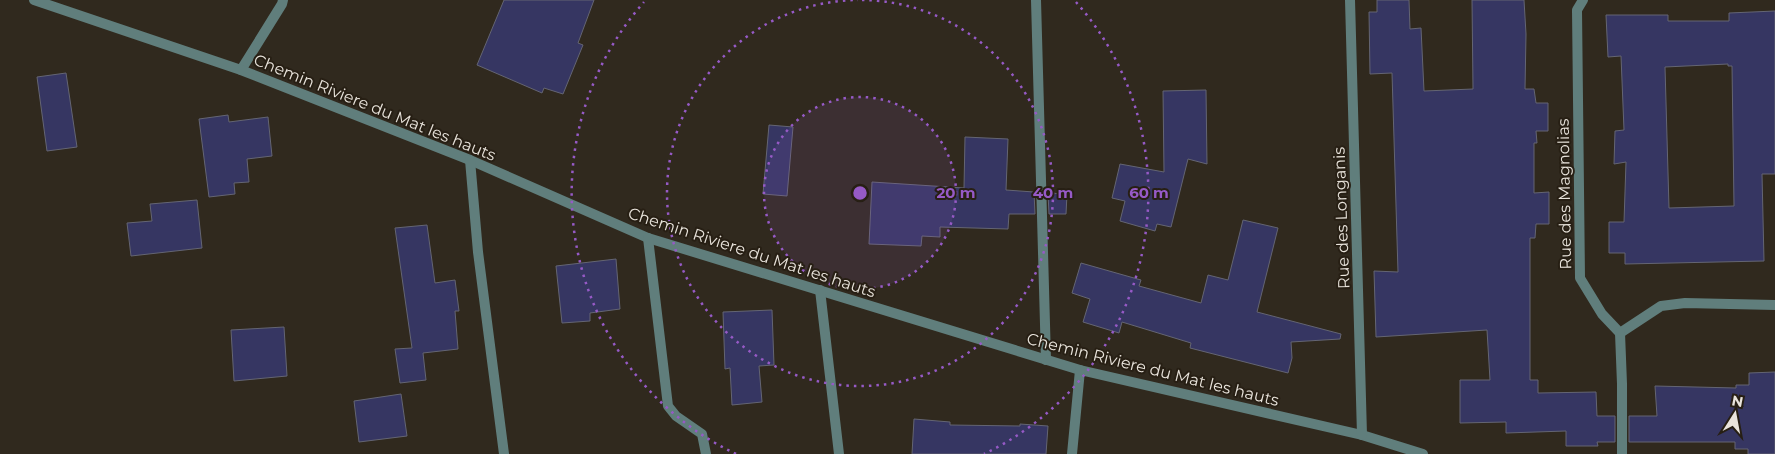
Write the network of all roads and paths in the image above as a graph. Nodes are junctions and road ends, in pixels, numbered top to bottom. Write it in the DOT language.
graph roads {
  1 [pos="34,0"];
  2 [pos="283,0"];
  3 [pos="1036,0"];
  4 [pos="1350,0"];
  5 [pos="1583,0"];
  6 [pos="240,70"];
  7 [pos="470,160"];
  8 [pos="648,238"];
  9 [pos="820,290"];
  10 [pos="1775,305"];
  11 [pos="1620,333"];
  12 [pos="1046,360"];
  13 [pos="1080,370"];
  14 [pos="1362,435"];
  15 [pos="1417,453"];
  16 [pos="504,454"];
  17 [pos="706,454"];
  18 [pos="839,454"];
  19 [pos="1072,454"];
  20 [pos="1622,454"];
  1 -- 6 [label="street, Chemin Riviere du Mat les hauts"];
  2 -- 6 [label="street"];
  3 -- 12 [label="street"];
  4 -- 14 [label="street, Rue des Longanis"];
  5 -- 11 [label="street, Rue des Magnolias"];
  6 -- 7 [label="street, Chemin Riviere du Mat les hauts"];
  7 -- 8 [label="street, Chemin Riviere du Mat les hauts"];
  7 -- 16 [label="street"];
  8 -- 9 [label="street, Chemin Riviere du Mat les hauts"];
  8 -- 17 [label="street"];
  9 -- 12 [label="street, Chemin Riviere du Mat les hauts"];
  9 -- 18 [label="street"];
  10 -- 11 [label="street"];
  11 -- 20 [label="street"];
  12 -- 13 [label="street, Chemin Riviere du Mat les hauts"];
  13 -- 14 [label="street, Chemin Riviere du Mat les hauts"];
  13 -- 19 [label="street"];
  14 -- 15 [label="street, Chemin Riviere du Mat les hauts"];
}
